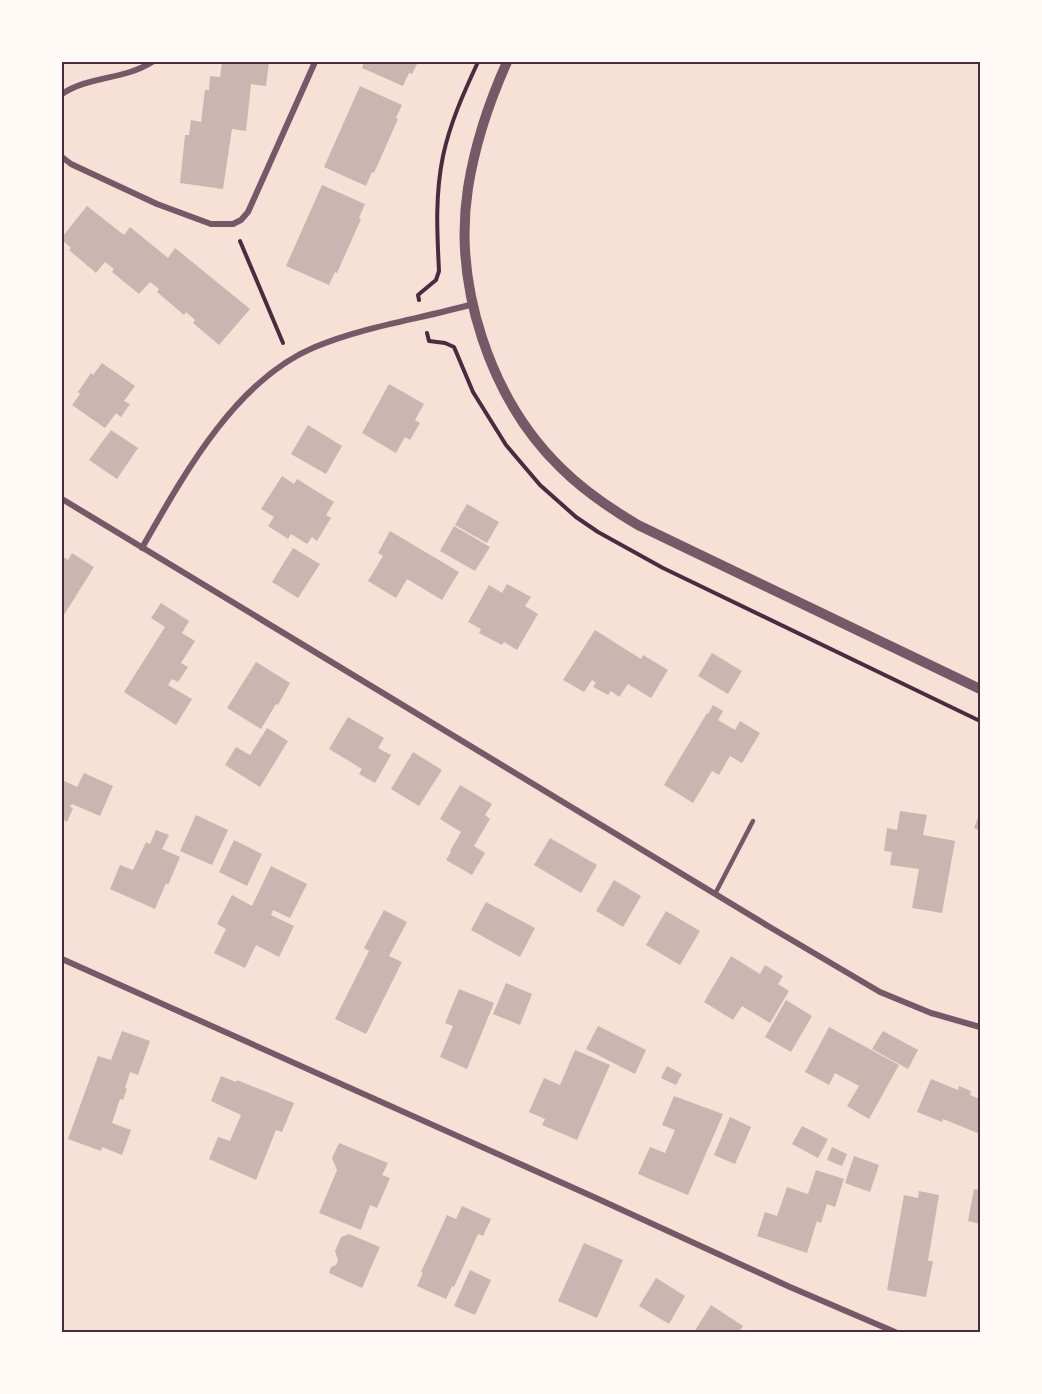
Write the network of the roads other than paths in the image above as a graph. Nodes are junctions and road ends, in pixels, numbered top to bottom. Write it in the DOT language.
graph roads {
  1 [pos="152,62"];
  2 [pos="315,62"];
  3 [pos="507,62"];
  4 [pos="62,94"];
  5 [pos="62,157"];
  6 [pos="474,304"];
  7 [pos="62,499"];
  8 [pos="142,548"];
  9 [pos="981,688"];
  10 [pos="753,821"];
  11 [pos="716,894"];
  12 [pos="62,959"];
  13 [pos="981,1027"];
  14 [pos="895,1332"];
  1 -- 4 [label="street"];
  2 -- 5 [label="street"];
  3 -- 6 [label="street"];
  6 -- 8 [label="street"];
  6 -- 9 [label="street"];
  7 -- 8 [label="street"];
  8 -- 11 [label="street"];
  10 -- 11 [label="lane"];
  11 -- 13 [label="street"];
  12 -- 14 [label="street"];
}
